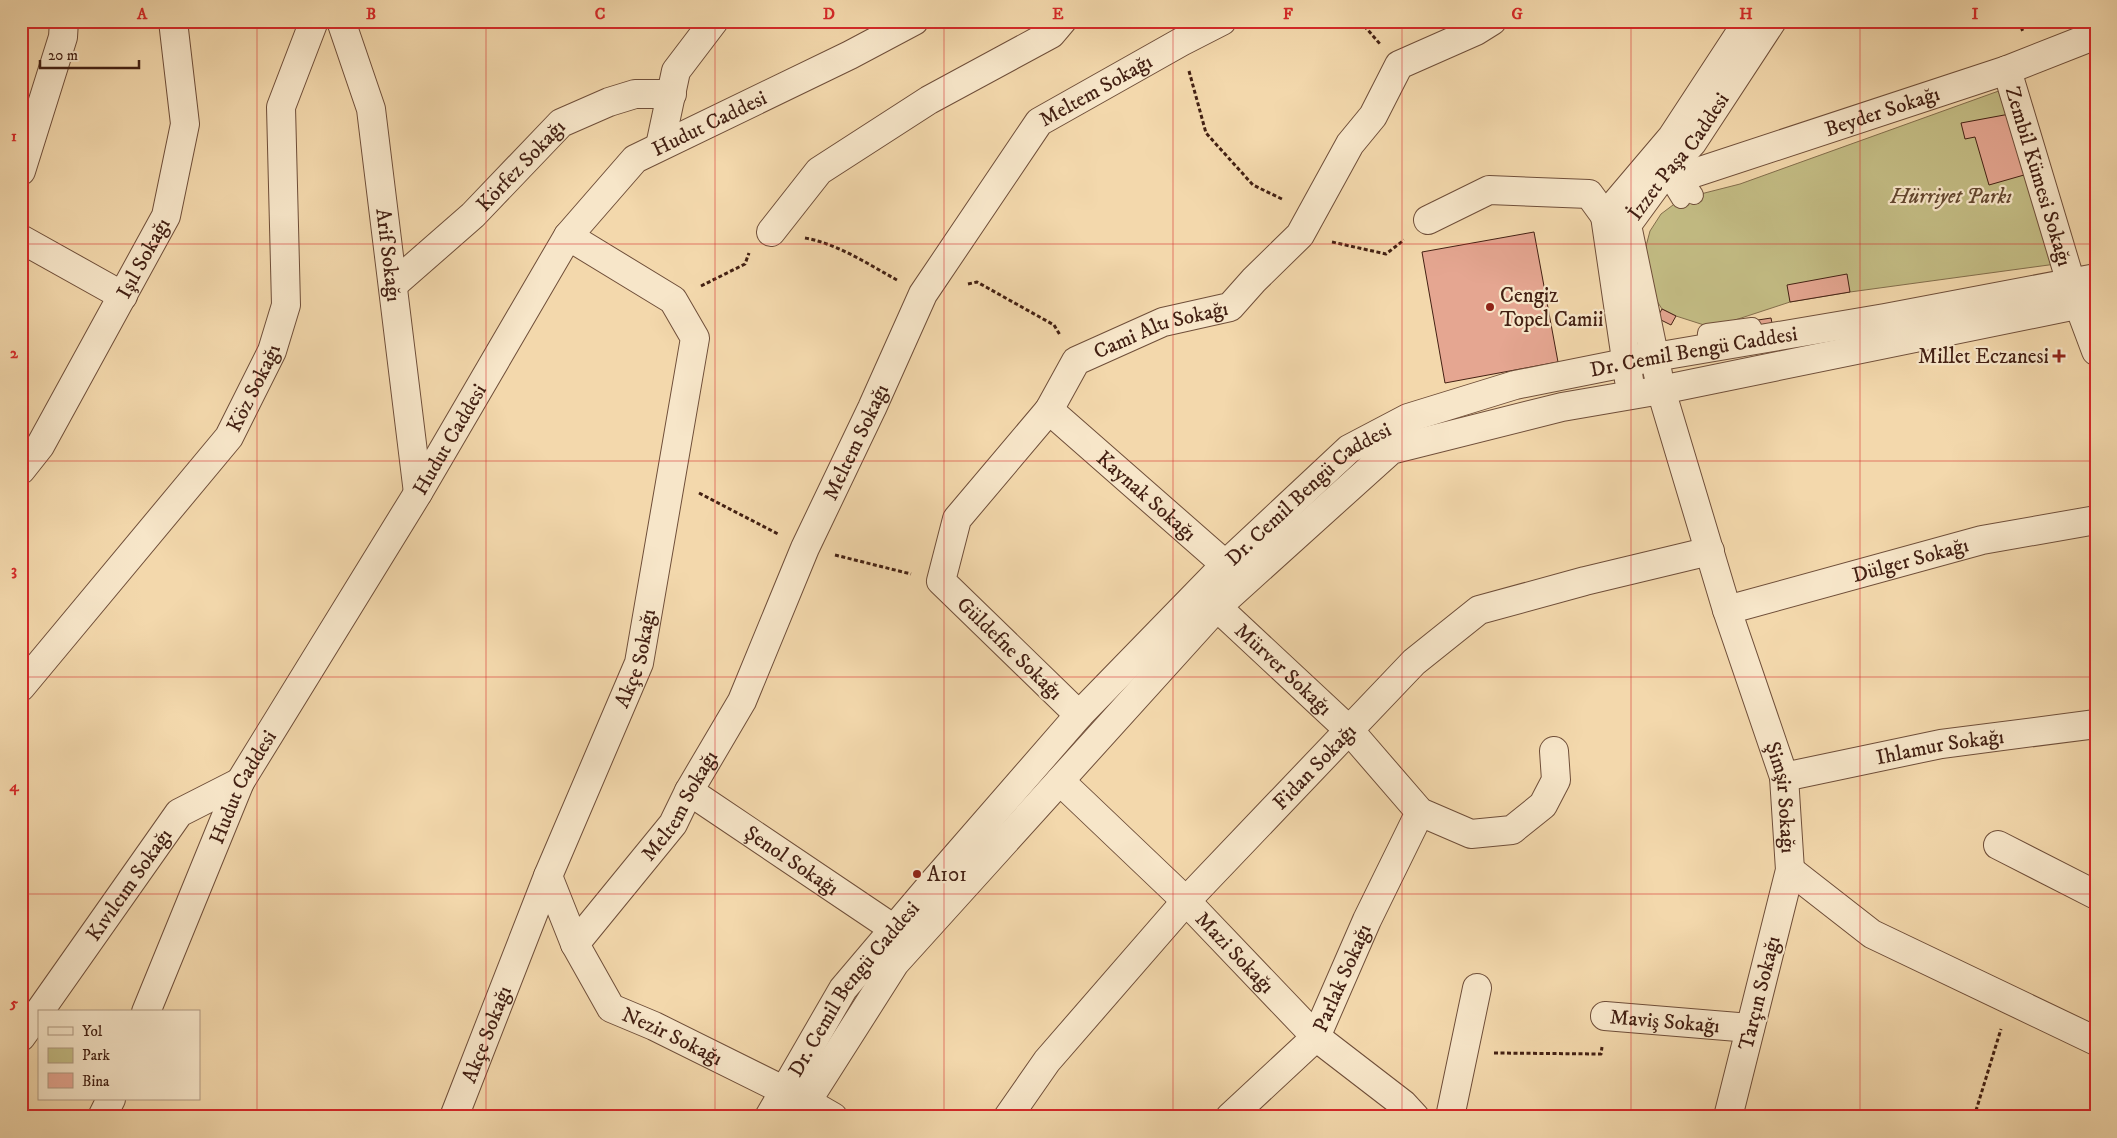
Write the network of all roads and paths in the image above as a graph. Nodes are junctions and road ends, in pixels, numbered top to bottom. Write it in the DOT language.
graph roads {
  1 [pos="64,21"];
  2 [pos="173,21"];
  3 [pos="314,21"];
  4 [pos="341,21"];
  5 [pos="714,21"];
  6 [pos="914,21"];
  7 [pos="1062,21"];
  8 [pos="1222,21"];
  9 [pos="1492,21"];
  10 [pos="1748,21"];
  11 [pos="1772,21"];
  12 [pos="2096,35"];
  13 [pos="1181,42"];
  14 [pos="2019,66"];
  15 [pos="672,94"];
  16 [pos="660,146"];
  17 [pos="21,171"];
  18 [pos="1674,181"];
  19 [pos="1428,220"];
  20 [pos="1616,220"];
  21 [pos="1306,225"];
  22 [pos="771,232"];
  23 [pos="568,236"];
  24 [pos="21,239"];
  25 [pos="393,285"];
  26 [pos="2085,291"];
  27 [pos="923,294"];
  28 [pos="123,296"];
  29 [pos="674,300"];
  30 [pos="2096,351"];
  31 [pos="1655,357"];
  32 [pos="1076,361"];
  33 [pos="1626,363"];
  34 [pos="1661,390"];
  35 [pos="1631,396"];
  36 [pos="1049,410"];
  37 [pos="21,470"];
  38 [pos="418,493"];
  39 [pos="2096,520"];
  40 [pos="1710,551"];
  41 [pos="1235,573"];
  42 [pos="941,581"];
  43 [pos="1217,607"];
  44 [pos="1727,610"];
  45 [pos="21,687"];
  46 [pos="1079,715"];
  47 [pos="2096,724"];
  48 [pos="1350,731"];
  49 [pos="1554,750"];
  50 [pos="1784,777"];
  51 [pos="1060,780"];
  52 [pos="240,782"];
  53 [pos="689,791"];
  54 [pos="1420,812"];
  55 [pos="1998,845"];
  56 [pos="1790,870"];
  57 [pos="548,876"];
  58 [pos="2096,895"];
  59 [pos="1186,901"];
  60 [pos="894,929"];
  61 [pos="575,944"];
  62 [pos="1478,988"];
  63 [pos="2010,1001"];
  64 [pos="40,1010"];
  65 [pos="147,1010"];
  66 [pos="38,1013"];
  67 [pos="1605,1016"];
  68 [pos="1750,1028"];
  69 [pos="21,1037"];
  70 [pos="1316,1037"];
  71 [pos="2096,1041"];
  72 [pos="1464,1052"];
  73 [pos="110,1100"];
  74 [pos="796,1103"];
  75 [pos="102,1117"];
  76 [pos="454,1117"];
  77 [pos="769,1117"];
  78 [pos="833,1117"];
  79 [pos="1008,1117"];
  80 [pos="1230,1117"];
  81 [pos="1415,1117"];
  82 [pos="1450,1117"];
  83 [pos="1728,1117"];
  84 [pos="1974,1117"];
  1 -- 17 [label="street"];
  2 -- 28 [label="street, Işıl Sokağı"];
  3 -- 45 [label="street, Köz Sokağı"];
  4 -- 25 [label="street, Arif Sokağı"];
  5 -- 15 [label="street"];
  6 -- 16 [label="street, Hudut Caddesi"];
  7 -- 22 [label="street"];
  8 -- 13 [label="street, Meltem Sokağı"];
  9 -- 21 [label="street, Cami Altı Sokağı"];
  10 -- 18 [label="street, İzzet Paşa Caddesi"];
  11 -- 18 [label="street, İzzet Paşa Caddesi"];
  12 -- 14 [label="street, Beyder Sokağı"];
  13 -- 21 [label="path"];
  13 -- 27 [label="street, Meltem Sokağı"];
  14 -- 18 [label="street, Beyder Sokağı"];
  14 -- 26 [label="street, Zembil Kümesi Sokağı"];
  15 -- 16 [label="street"];
  15 -- 25 [label="street, Körfez Sokağı"];
  16 -- 23 [label="street, Hudut Caddesi"];
  18 -- 20 [label="street, İzzet Paşa Caddesi"];
  19 -- 20 [label="street, İzzet Paşa Caddesi"];
  19 -- 21 [label="path"];
  20 -- 31 [label="street, İzzet Paşa Caddesi"];
  20 -- 33 [label="street, İzzet Paşa Caddesi"];
  21 -- 32 [label="street, Cami Altı Sokağı"];
  22 -- 27 [label="path"];
  22 -- 29 [label="path"];
  23 -- 29 [label="street, Akçe Sokağı"];
  23 -- 38 [label="street, Hudut Caddesi"];
  24 -- 28 [label="street"];
  25 -- 38 [label="street, Arif Sokağı"];
  26 -- 30 [label="street, Zembil Kümesi Sokağı"];
  26 -- 31 [label="street, Dr. Cemil Bengü Caddesi"];
  26 -- 34 [label="street, Dr. Cemil Bengü Caddesi"];
  27 -- 32 [label="path"];
  27 -- 53 [label="street, Meltem Sokağı"];
  28 -- 37 [label="street, Işıl Sokağı"];
  29 -- 57 [label="street, Akçe Sokağı"];
  31 -- 33 [label="street, Dr. Cemil Bengü Caddesi"];
  31 -- 34 [label="street, İzzet Paşa Caddesi"];
  32 -- 36 [label="street, Cami Altı Sokağı"];
  33 -- 35 [label="street, İzzet Paşa Caddesi"];
  33 -- 41 [label="street, Dr. Cemil Bengü Caddesi"];
  34 -- 35 [label="street, Dr. Cemil Bengü Caddesi"];
  34 -- 40 [label="street, Şimşir Sokağı"];
  35 -- 41 [label="street, Dr. Cemil Bengü Caddesi"];
  36 -- 41 [label="street, Kaynak Sokağı"];
  36 -- 42 [label="street, Cami Altı Sokağı"];
  38 -- 52 [label="street, Hudut Caddesi"];
  39 -- 44 [label="street, Dülger Sokağı"];
  40 -- 44 [label="street, Şimşir Sokağı"];
  40 -- 48 [label="street, Fidan Sokağı"];
  41 -- 43 [label="street, Dr. Cemil Bengü Caddesi"];
  41 -- 46 [label="street, Dr. Cemil Bengü Caddesi"];
  42 -- 46 [label="street, Güldefne Sokağı"];
  43 -- 48 [label="street, Mürver Sokağı"];
  43 -- 51 [label="street, Dr. Cemil Bengü Caddesi"];
  44 -- 50 [label="street, Şimşir Sokağı"];
  46 -- 60 [label="street, Dr. Cemil Bengü Caddesi"];
  47 -- 50 [label="street, Ihlamur Sokağı"];
  48 -- 54 [label="street, Mürver Sokağı"];
  48 -- 59 [label="street, Fidan Sokağı"];
  49 -- 54 [label="street, Mürver Sokağı"];
  50 -- 56 [label="street, Şimşir Sokağı"];
  51 -- 59 [label="street, Mazi Sokağı"];
  51 -- 74 [label="street, Dr. Cemil Bengü Caddesi"];
  52 -- 64 [label="street, Kıvılcım Sokağı"];
  52 -- 65 [label="street, Hudut Caddesi"];
  53 -- 60 [label="street, Şenol Sokağı"];
  53 -- 61 [label="street, Meltem Sokağı"];
  54 -- 70 [label="street, Parlak Sokağı"];
  55 -- 58 [label="street"];
  56 -- 63 [label="street, Şimşir Sokağı"];
  56 -- 68 [label="street, Tarçın Sokağı"];
  57 -- 61 [label="street, Nezir Sokağı"];
  57 -- 76 [label="street, Akçe Sokağı"];
  59 -- 70 [label="street, Mazi Sokağı"];
  59 -- 79 [label="street, Fidan Sokağı"];
  60 -- 74 [label="street, Dr. Cemil Bengü Caddesi"];
  61 -- 74 [label="street, Nezir Sokağı"];
  62 -- 72 [label="street"];
  63 -- 71 [label="street, Şimşir Sokağı"];
  63 -- 84 [label="path"];
  66 -- 69 [label="street, Kıvılcım Sokağı"];
  67 -- 68 [label="street, Maviş Sokağı"];
  67 -- 72 [label="path, Maviş Sokağı"];
  68 -- 83 [label="street, Tarçın Sokağı"];
  70 -- 80 [label="street, Parlak Sokağı"];
  70 -- 81 [label="street, Mazi Sokağı"];
  72 -- 82 [label="street"];
  73 -- 75 [label="street"];
  74 -- 77 [label="street, Dr. Cemil Bengü Caddesi"];
  74 -- 78 [label="street, Nezir Sokağı"];
}
